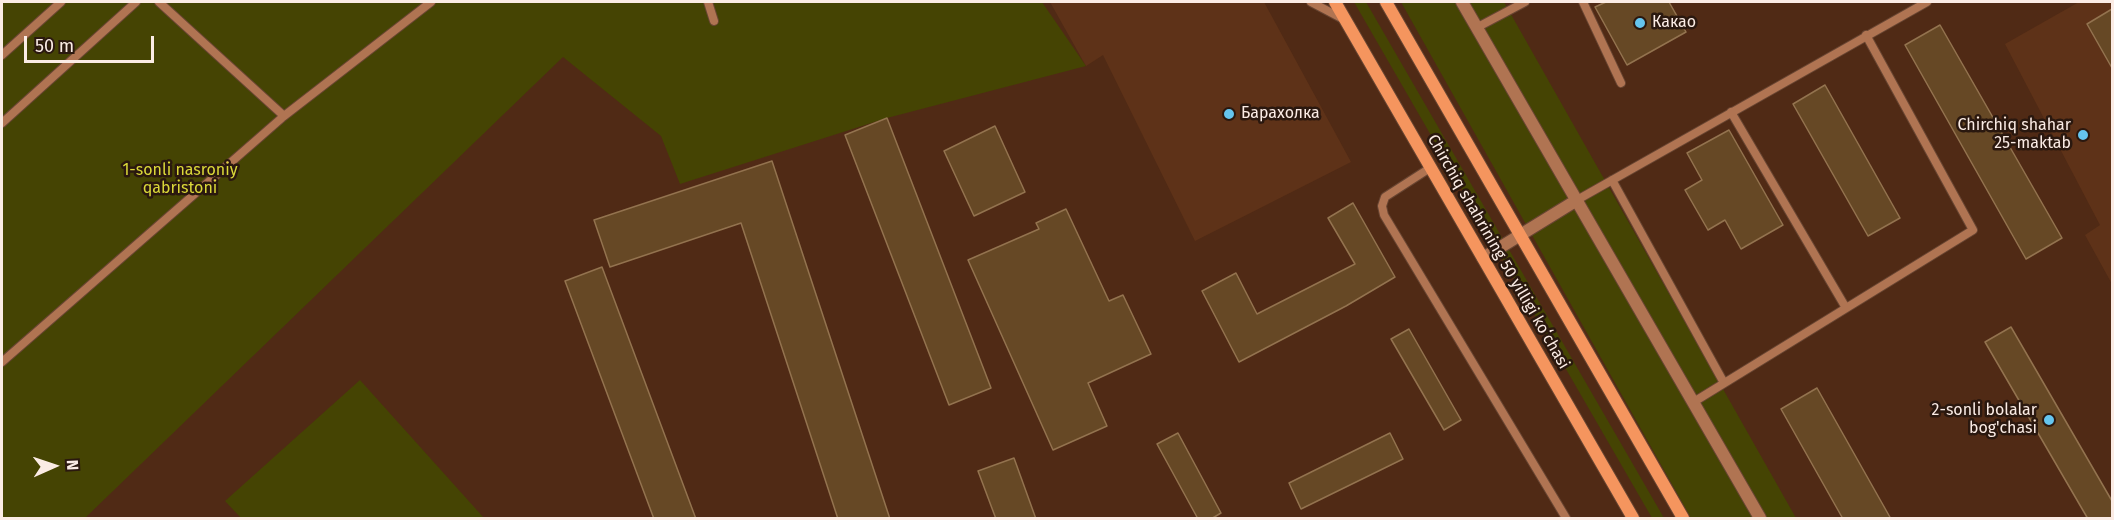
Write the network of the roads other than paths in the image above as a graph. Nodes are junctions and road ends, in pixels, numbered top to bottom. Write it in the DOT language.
graph roads {
  1 [pos="61,2"];
  2 [pos="136,2"];
  3 [pos="159,2"];
  4 [pos="431,2"];
  5 [pos="708,2"];
  6 [pos="1311,2"];
  7 [pos="1335,2"];
  8 [pos="1386,2"];
  9 [pos="1461,2"];
  10 [pos="1526,2"];
  11 [pos="1583,2"];
  12 [pos="1927,2"];
  13 [pos="714,21"];
  14 [pos="1346,21"];
  15 [pos="1476,28"];
  16 [pos="1866,35"];
  17 [pos="2,55"];
  18 [pos="1622,82"];
  19 [pos="1731,112"];
  20 [pos="284,116"];
  21 [pos="2,123"];
  22 [pos="1430,168"];
  23 [pos="1612,180"];
  24 [pos="1577,200"];
  25 [pos="1520,236"];
  26 [pos="1483,258"];
  27 [pos="1846,308"];
  28 [pos="2,362"];
  29 [pos="1724,383"];
  30 [pos="1692,403"];
  31 [pos="1566,519"];
  32 [pos="1633,519"];
  33 [pos="1683,519"];
  34 [pos="1760,519"];
  1 -- 17 [label="lane"];
  2 -- 21 [label="lane"];
  3 -- 20 [label="lane"];
  4 -- 20 [label="lane"];
  5 -- 13 [label="lane"];
  6 -- 14 [label="lane"];
  7 -- 14 [label="main road, Chirchiq shahrining 50 yilligi koʻchasi"];
  8 -- 25 [label="main road, Chirchiq shahrining 50 yilligi koʻchasi"];
  9 -- 15 [label="street"];
  10 -- 15 [label="lane"];
  11 -- 18 [label="lane"];
  12 -- 16 [label="lane"];
  14 -- 22 [label="main road, Chirchiq shahrining 50 yilligi koʻchasi"];
  15 -- 24 [label="street"];
  16 -- 19 [label="lane"];
  16 -- 27 [label="lane"];
  19 -- 23 [label="lane"];
  19 -- 27 [label="lane"];
  20 -- 28 [label="lane"];
  22 -- 26 [label="main road, Chirchiq shahrining 50 yilligi koʻchasi"];
  22 -- 31 [label="lane"];
  23 -- 24 [label="lane"];
  23 -- 29 [label="lane"];
  24 -- 25 [label="street"];
  24 -- 30 [label="street"];
  25 -- 26 [label="street"];
  25 -- 33 [label="main road, Chirchiq shahrining 50 yilligi koʻchasi"];
  26 -- 32 [label="main road, Chirchiq shahrining 50 yilligi koʻchasi"];
  27 -- 29 [label="lane"];
  29 -- 30 [label="lane"];
  30 -- 34 [label="street"];
}
